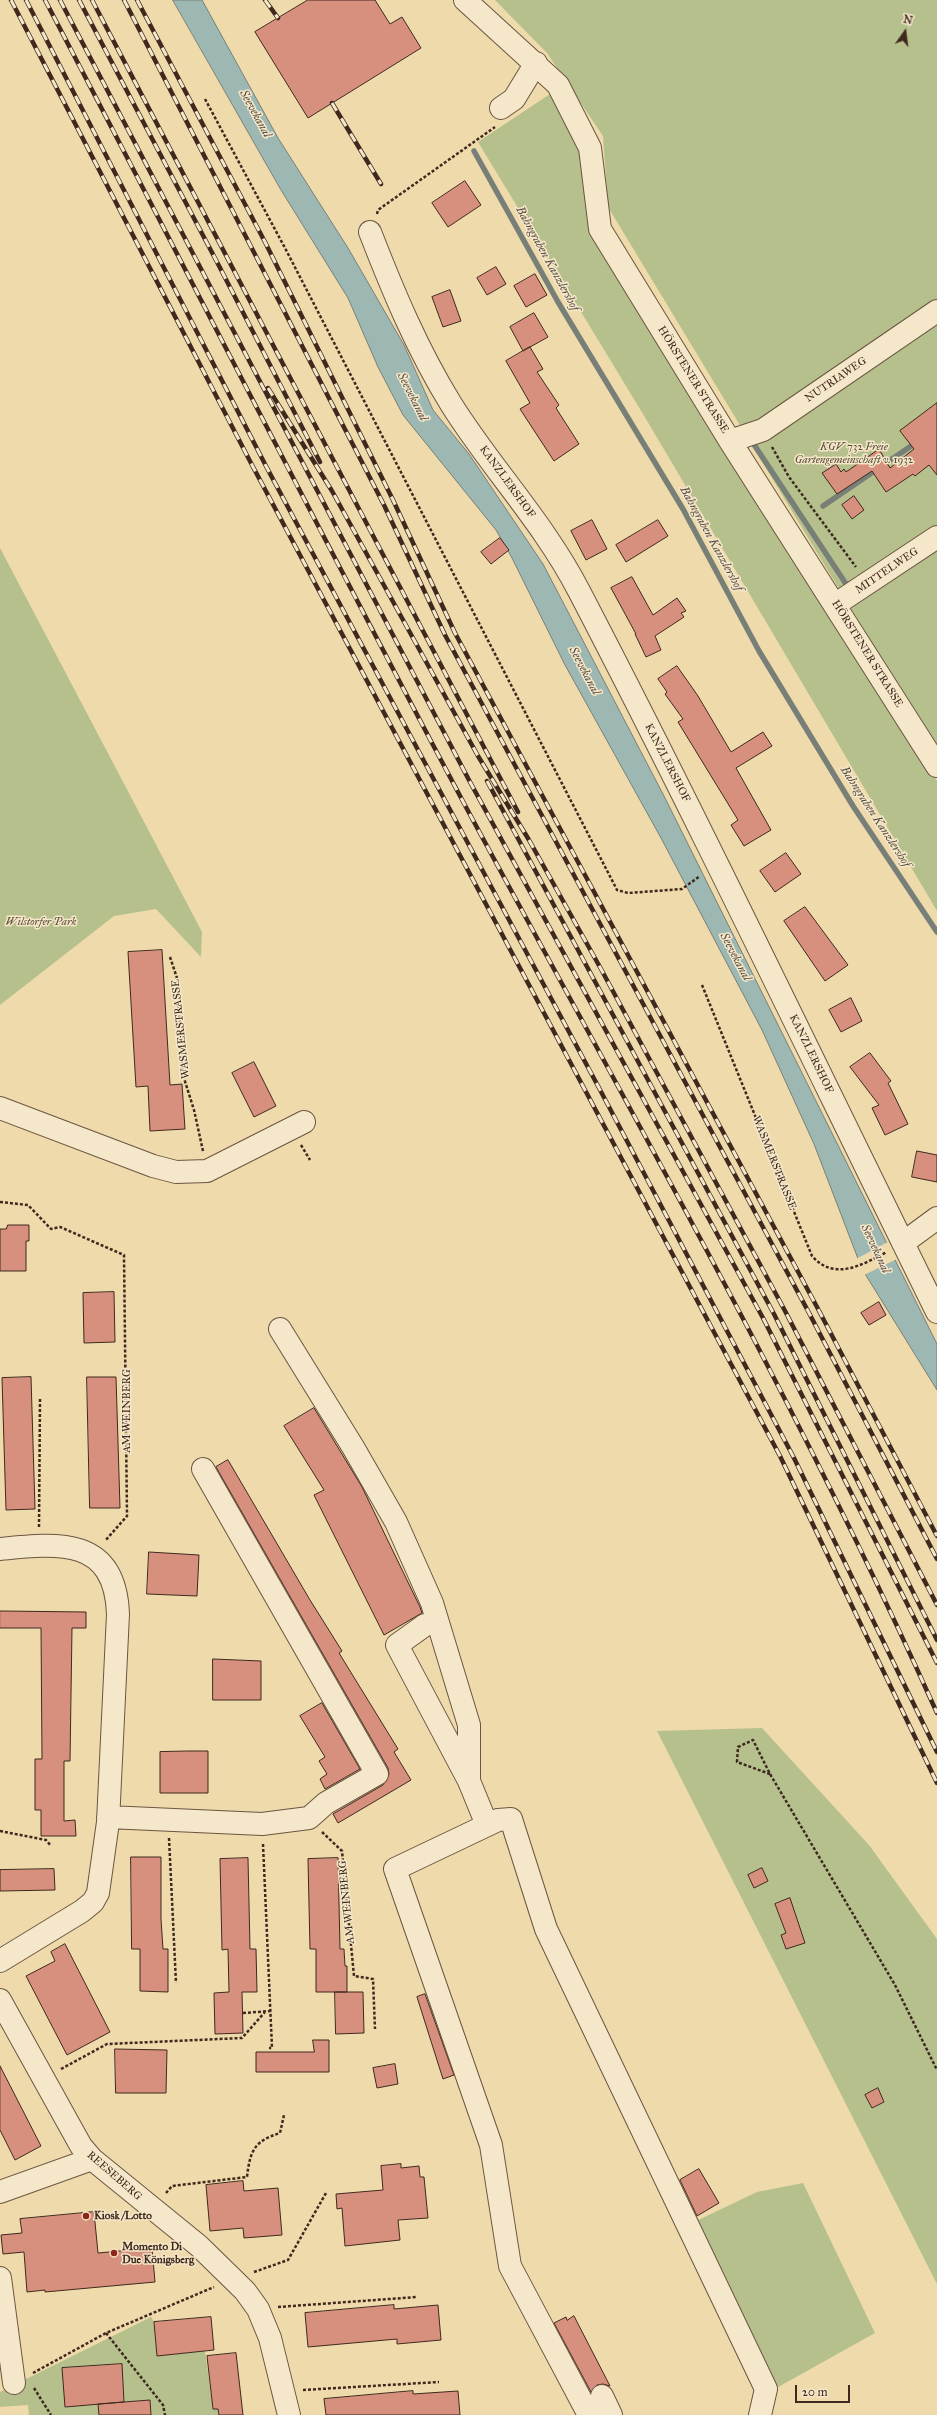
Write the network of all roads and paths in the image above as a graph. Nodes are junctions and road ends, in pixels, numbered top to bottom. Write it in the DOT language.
graph roads {
  1 [pos="465,0"];
  2 [pos="536,63"];
  3 [pos="205,99"];
  4 [pos="499,117"];
  5 [pos="370,232"];
  6 [pos="937,311"];
  7 [pos="749,435"];
  8 [pos="937,537"];
  9 [pos="868,584"];
  10 [pos="836,604"];
  11 [pos="937,766"];
  12 [pos="701,875"];
  13 [pos="170,957"];
  14 [pos="702,985"];
  15 [pos="0,1108"];
  16 [pos="304,1122"];
  17 [pos="300,1143"];
  18 [pos="310,1160"];
  19 [pos="207,1171"];
  20 [pos="0,1202"];
  21 [pos="937,1218"];
  22 [pos="898,1246"];
  23 [pos="937,1312"];
  24 [pos="280,1329"];
  25 [pos="40,1398"];
  26 [pos="203,1469"];
  27 [pos="39,1545"];
  28 [pos="0,1549"];
  29 [pos="94,1555"];
  30 [pos="425,1626"];
  31 [pos="770,1774"];
  32 [pos="469,1781"];
  33 [pos="108,1817"];
  34 [pos="309,1818"];
  35 [pos="168,1820"];
  36 [pos="262,1824"];
  37 [pos="487,1826"];
  38 [pos="0,1830"];
  39 [pos="51,1846"];
  40 [pos="0,1961"];
  41 [pos="176,1983"];
  42 [pos="0,2000"];
  43 [pos="271,2011"];
  44 [pos="265,2012"];
  45 [pos="242,2013"];
  46 [pos="375,2029"];
  47 [pos="269,2048"];
  48 [pos="937,2070"];
  49 [pos="43,2079"];
  50 [pos="284,2115"];
  51 [pos="92,2159"];
  52 [pos="0,2192"];
  53 [pos="326,2193"];
  54 [pos="153,2209"];
  55 [pos="0,2278"];
  56 [pos="234,2279"];
  57 [pos="417,2297"];
  58 [pos="258,2309"];
  59 [pos="106,2333"];
  60 [pos="20,2380"];
  61 [pos="440,2382"];
  62 [pos="285,2391"];
  63 [pos="50,2415"];
  64 [pos="165,2415"];
  65 [pos="289,2415"];
  66 [pos="589,2415"];
  67 [pos="760,2415"];
  1 -- 2 [label="street, HÖRSTENER STRASSE"];
  2 -- 4 [label="street"];
  2 -- 7 [label="street, HÖRSTENER STRASSE"];
  3 -- 12 [label="path"];
  4 -- 5 [label="path"];
  5 -- 22 [label="street, KANZLERSHOF"];
  6 -- 7 [label="street, NUTRIAWEG"];
  7 -- 9 [label="path"];
  7 -- 10 [label="street, HÖRSTENER STRASSE"];
  8 -- 9 [label="street, MITTELWEG"];
  9 -- 10 [label="street, MITTELWEG"];
  10 -- 11 [label="street, HÖRSTENER STRASSE"];
  13 -- 19 [label="path, WASMERSTRASSE"];
  14 -- 22 [label="path, WASMERSTRASSE"];
  15 -- 19 [label="street"];
  16 -- 19 [label="street"];
  17 -- 18 [label="path"];
  20 -- 29 [label="path, AM WEINBERG"];
  21 -- 22 [label="street"];
  22 -- 23 [label="street, KANZLERSHOF"];
  24 -- 32 [label="street"];
  25 -- 27 [label="path"];
  26 -- 34 [label="street"];
  27 -- 28 [label="street"];
  27 -- 29 [label="street"];
  29 -- 33 [label="street"];
  30 -- 32 [label="street"];
  31 -- 31 [label="path"];
  31 -- 48 [label="path"];
  32 -- 37 [label="street"];
  33 -- 35 [label="street"];
  33 -- 40 [label="street"];
  34 -- 36 [label="street"];
  34 -- 46 [label="path, AM WEINBERG"];
  35 -- 36 [label="street"];
  35 -- 41 [label="path"];
  36 -- 43 [label="path"];
  37 -- 66 [label="street"];
  37 -- 67 [label="street"];
  38 -- 39 [label="path"];
  42 -- 49 [label="street, REESEBERG"];
  43 -- 44 [label="path"];
  43 -- 47 [label="path"];
  44 -- 45 [label="path"];
  44 -- 49 [label="path"];
  49 -- 51 [label="street, REESEBERG"];
  50 -- 54 [label="path"];
  51 -- 52 [label="street"];
  51 -- 54 [label="street, REESEBERG"];
  53 -- 56 [label="path"];
  54 -- 56 [label="street, REESEBERG"];
  55 -- 60 [label="street"];
  56 -- 58 [label="street, REESEBERG"];
  56 -- 59 [label="path"];
  57 -- 58 [label="path"];
  58 -- 62 [label="street, REESEBERG"];
  59 -- 60 [label="path"];
  59 -- 64 [label="path"];
  60 -- 63 [label="path"];
  61 -- 62 [label="path"];
  62 -- 65 [label="street, REESEBERG"];
}
